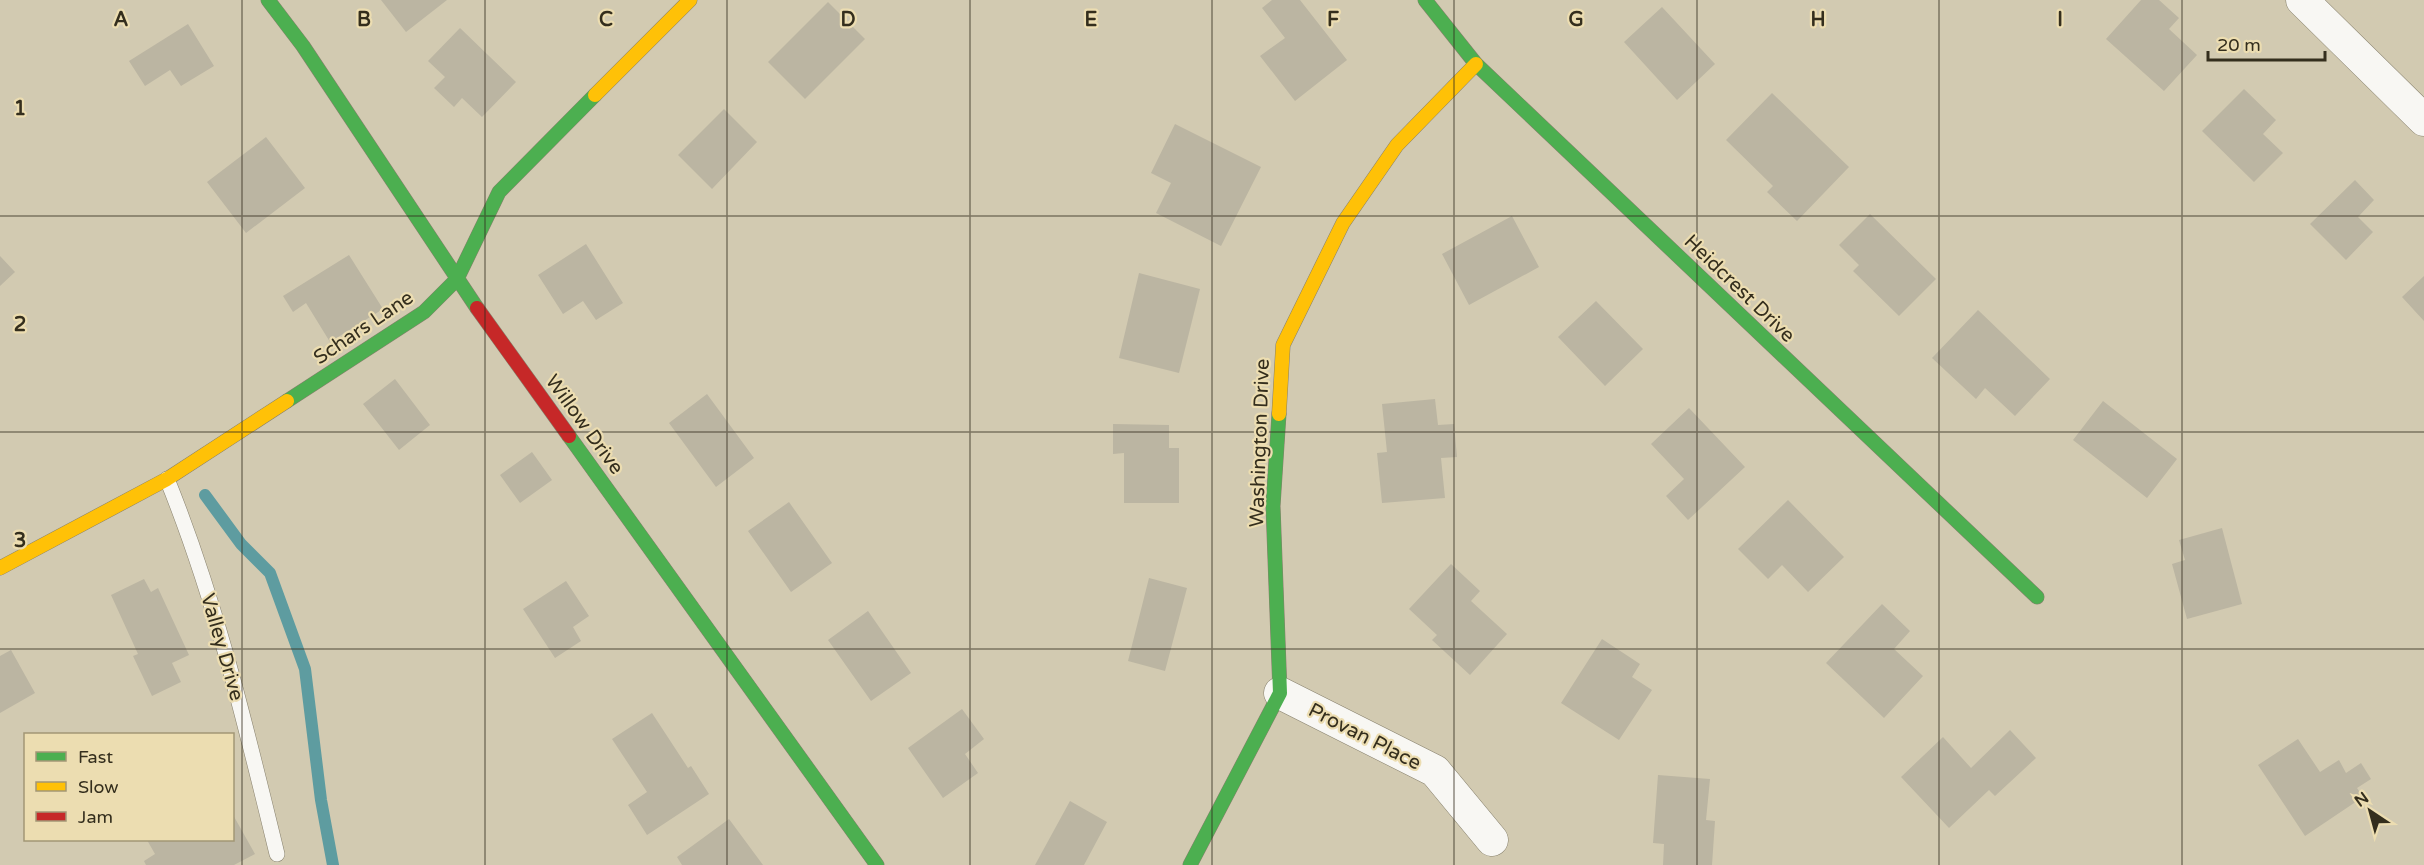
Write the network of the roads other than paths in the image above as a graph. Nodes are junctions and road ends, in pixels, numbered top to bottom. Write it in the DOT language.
graph roads {
  1 [pos="268,0"];
  2 [pos="690,0"];
  3 [pos="1425,0"];
  4 [pos="2302,0"];
  5 [pos="1476,64"];
  6 [pos="2424,120"];
  7 [pos="457,279"];
  8 [pos="167,478"];
  9 [pos="0,568"];
  10 [pos="2037,597"];
  11 [pos="1280,693"];
  12 [pos="1492,840"];
  13 [pos="277,854"];
  14 [pos="877,865"];
  15 [pos="1190,865"];
  1 -- 7 [label="street, Willow Drive"];
  2 -- 7 [label="street, Schars Lane"];
  3 -- 5 [label="street, Heidcrest Drive"];
  4 -- 6 [label="street"];
  5 -- 10 [label="street, Heidcrest Drive"];
  5 -- 11 [label="street, Washington Drive"];
  7 -- 8 [label="street, Schars Lane"];
  7 -- 14 [label="street, Willow Drive"];
  8 -- 9 [label="street, Schars Lane"];
  8 -- 13 [label="lane, Valley Drive"];
  11 -- 12 [label="street, Provan Place"];
  11 -- 15 [label="street, Washington Drive"];
}
